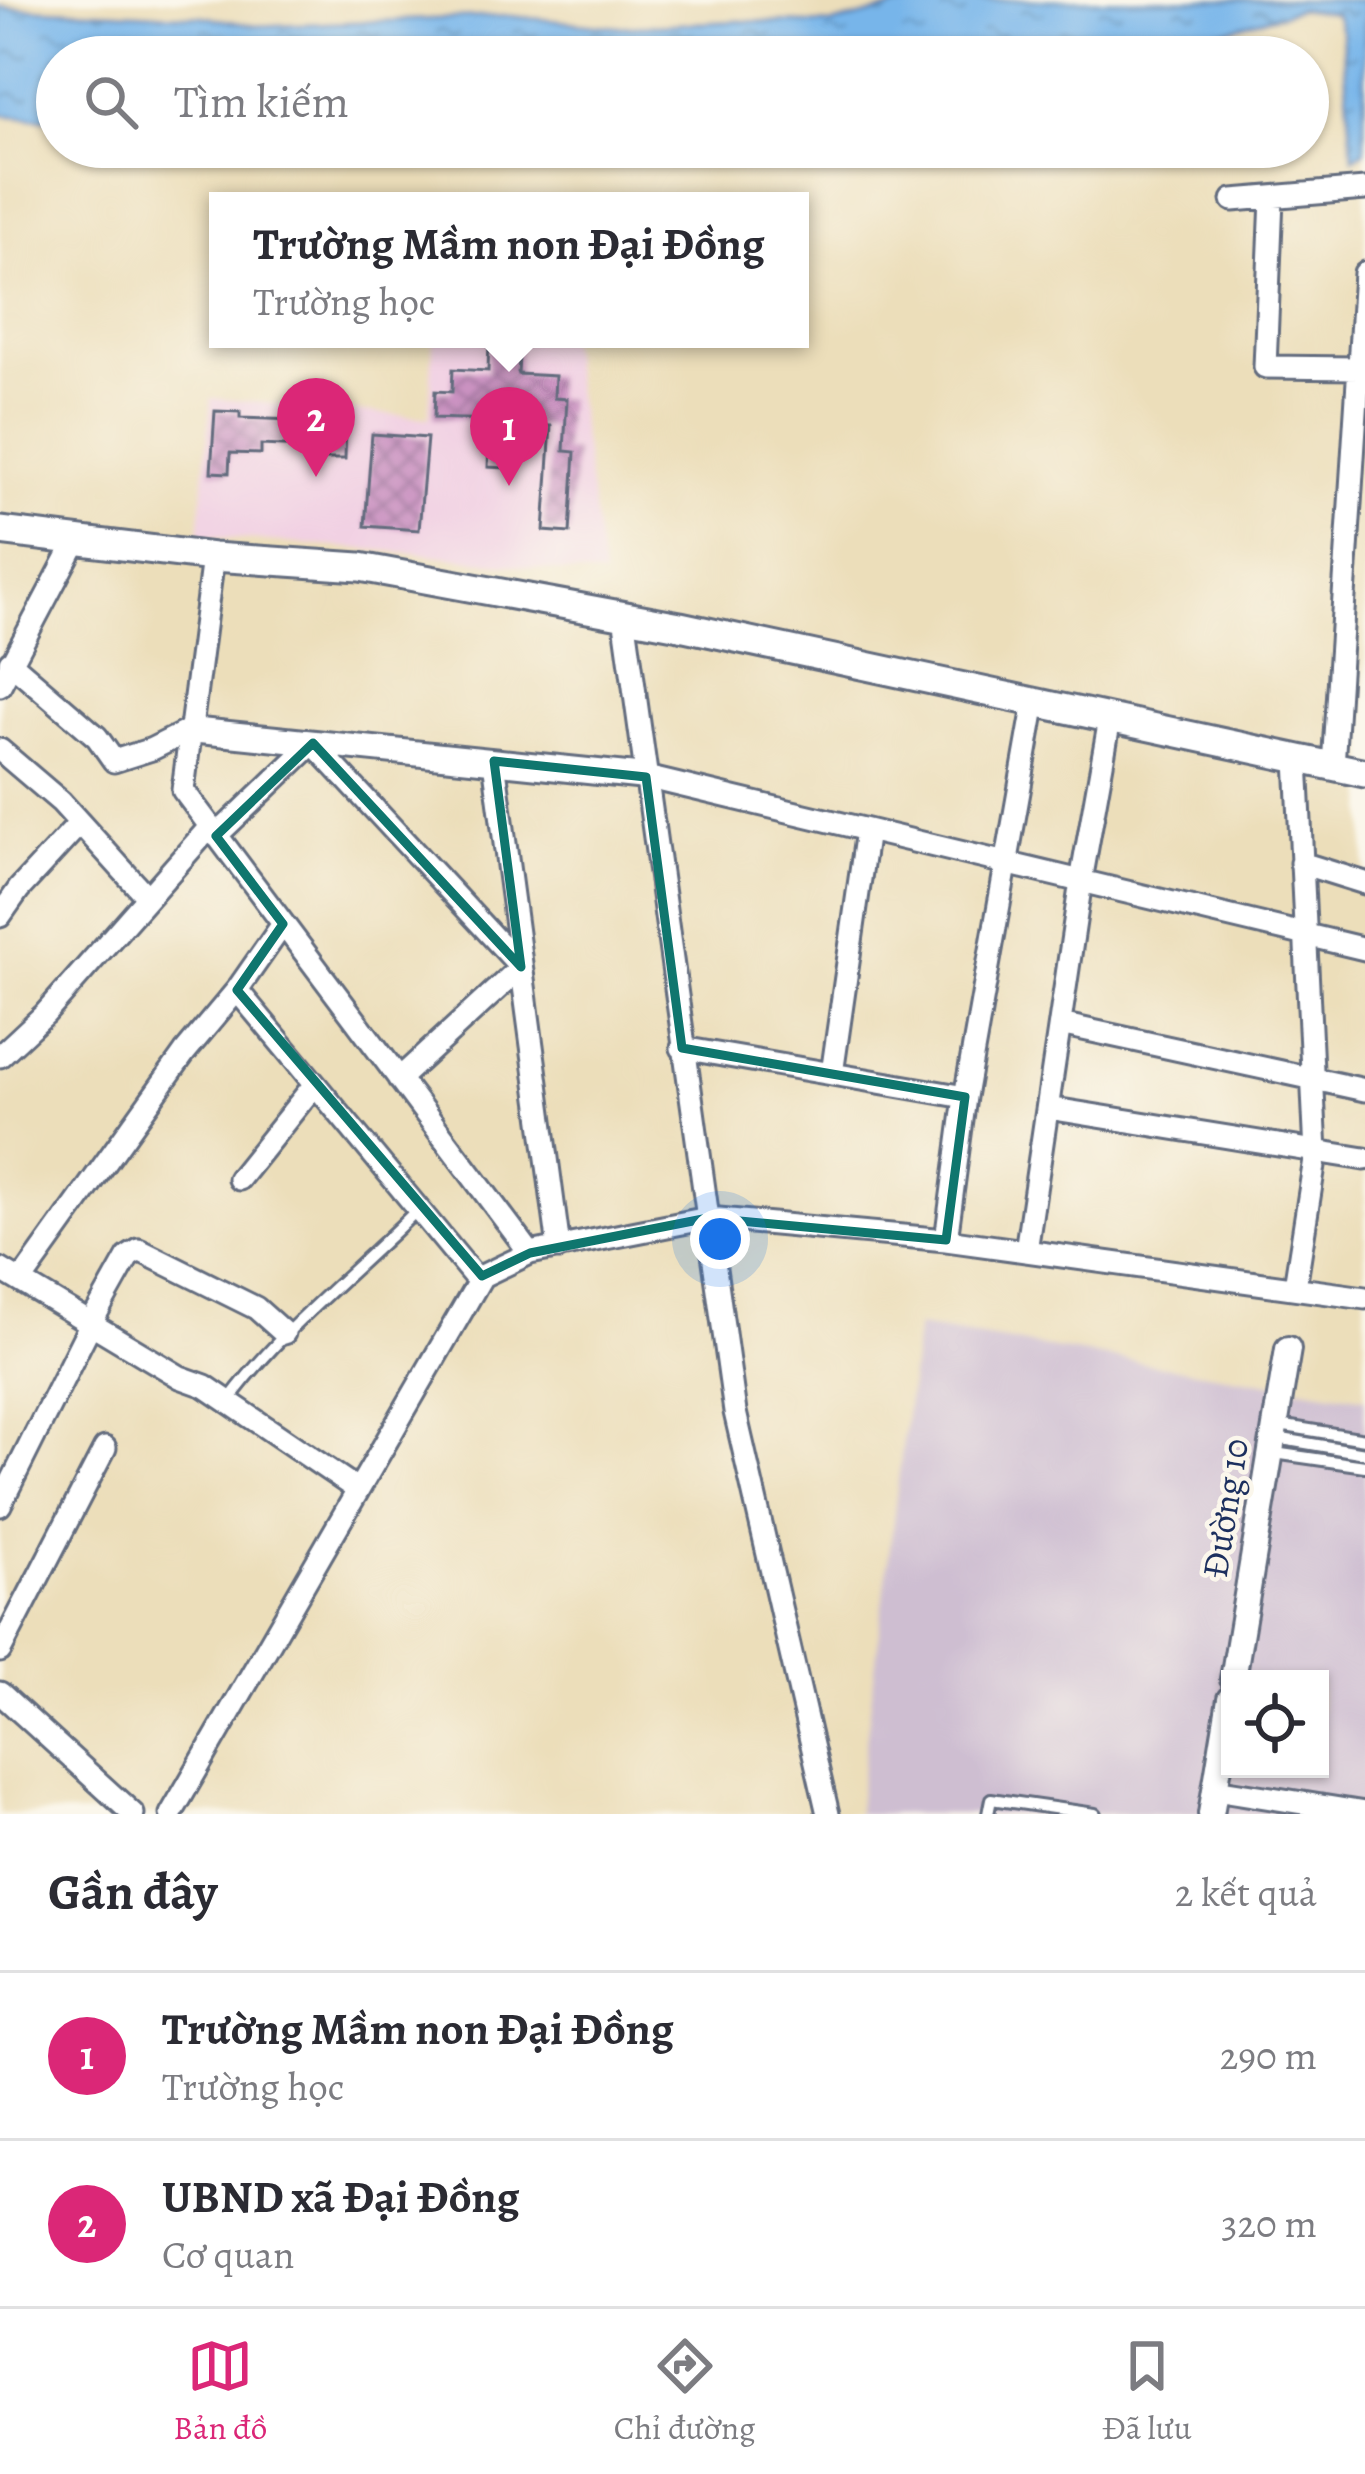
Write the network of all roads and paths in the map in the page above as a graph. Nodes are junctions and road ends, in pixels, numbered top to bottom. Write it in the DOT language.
graph roads {
  1 [pos="1365,189"];
  2 [pos="1272,198"];
  3 [pos="1233,200"];
  4 [pos="1365,273"];
  5 [pos="1358,368"];
  6 [pos="0,531"];
  7 [pos="77,538"];
  8 [pos="213,557"];
  9 [pos="1354,590"];
  10 [pos="624,615"];
  11 [pos="10,662"];
  12 [pos="0,685"];
  13 [pos="1035,701"];
  14 [pos="1110,719"];
  15 [pos="190,730"];
  16 [pos="313,743"];
  17 [pos="0,750"];
  18 [pos="1297,759"];
  19 [pos="494,761"];
  20 [pos="1333,766"];
  21 [pos="1365,772"];
  22 [pos="646,777"];
  23 [pos="80,823"];
  24 [pos="867,830"];
  25 [pos="213,831"];
  26 [pos="1006,862"];
  27 [pos="1301,863"];
  28 [pos="1081,881"];
  29 [pos="1365,884"];
  30 [pos="148,897"];
  31 [pos="0,916"];
  32 [pos="283,924"];
  33 [pos="1305,934"];
  34 [pos="1365,949"];
  35 [pos="521,967"];
  36 [pos="237,990"];
  37 [pos="1060,1024"];
  38 [pos="682,1048"];
  39 [pos="0,1056"];
  40 [pos="832,1074"];
  41 [pos="399,1079"];
  42 [pos="1312,1079"];
  43 [pos="315,1084"];
  44 [pos="1365,1090"];
  45 [pos="965,1096"];
  46 [pos="1048,1108"];
  47 [pos="1316,1151"];
  48 [pos="1365,1159"];
  49 [pos="239,1179"];
  50 [pos="418,1209"];
  51 [pos="708,1219"];
  52 [pos="946,1240"];
  53 [pos="560,1248"];
  54 [pos="1026,1251"];
  55 [pos="530,1253"];
  56 [pos="0,1269"];
  57 [pos="482,1276"];
  58 [pos="21,1281"];
  59 [pos="1295,1287"];
  60 [pos="1365,1298"];
  61 [pos="91,1323"];
  62 [pos="284,1333"];
  63 [pos="1288,1349"];
  64 [pos="228,1401"];
  65 [pos="1273,1438"];
  66 [pos="1365,1439"];
  67 [pos="105,1448"];
  68 [pos="1365,1453"];
  69 [pos="1365,1466"];
  70 [pos="358,1490"];
  71 [pos="0,1504"];
  72 [pos="0,1652"];
  73 [pos="1234,1670"];
  74 [pos="0,1693"];
  75 [pos="1221,1753"];
  76 [pos="1213,1801"];
  77 [pos="1365,1813"];
  78 [pos="133,1814"];
  79 [pos="171,1814"];
  80 [pos="828,1814"];
  81 [pos="988,1814"];
  82 [pos="1095,1814"];
  1 -- 2 [label="street"];
  2 -- 3 [label="street"];
  2 -- 5 [label="street"];
  4 -- 5 [label="street"];
  5 -- 9 [label="street"];
  6 -- 7 [label="main road"];
  7 -- 8 [label="main road"];
  7 -- 11 [label="street"];
  8 -- 10 [label="main road"];
  8 -- 15 [label="street"];
  9 -- 20 [label="street"];
  10 -- 13 [label="main road"];
  10 -- 22 [label="street"];
  11 -- 12 [label="street"];
  11 -- 15 [label="street"];
  13 -- 14 [label="main road"];
  13 -- 26 [label="street"];
  14 -- 18 [label="main road"];
  14 -- 28 [label="street"];
  15 -- 16 [label="street"];
  15 -- 25 [label="street"];
  16 -- 19 [label="street"];
  16 -- 25 [label="street"];
  16 -- 35 [label="street"];
  17 -- 23 [label="street"];
  18 -- 20 [label="main road"];
  18 -- 27 [label="street"];
  19 -- 22 [label="street"];
  19 -- 35 [label="street"];
  20 -- 21 [label="main road"];
  22 -- 24 [label="street"];
  22 -- 38 [label="street"];
  23 -- 30 [label="street"];
  23 -- 31 [label="street"];
  24 -- 26 [label="street"];
  24 -- 40 [label="street"];
  25 -- 30 [label="street"];
  25 -- 32 [label="street"];
  26 -- 28 [label="street"];
  26 -- 45 [label="street"];
  27 -- 29 [label="street"];
  27 -- 33 [label="street"];
  28 -- 33 [label="street"];
  28 -- 37 [label="street"];
  30 -- 39 [label="street"];
  32 -- 36 [label="street"];
  32 -- 41 [label="street"];
  33 -- 34 [label="street"];
  33 -- 42 [label="street"];
  35 -- 41 [label="street"];
  35 -- 53 [label="street"];
  36 -- 43 [label="street"];
  36 -- 58 [label="street"];
  37 -- 42 [label="street"];
  37 -- 46 [label="street"];
  38 -- 40 [label="street"];
  38 -- 51 [label="street"];
  40 -- 45 [label="street"];
  41 -- 55 [label="street"];
  42 -- 44 [label="street"];
  42 -- 47 [label="street"];
  43 -- 49 [label="street"];
  43 -- 50 [label="street"];
  45 -- 52 [label="street"];
  46 -- 47 [label="street"];
  46 -- 54 [label="street"];
  47 -- 48 [label="street"];
  47 -- 59 [label="street"];
  50 -- 57 [label="street"];
  50 -- 62 [label="lane"];
  51 -- 52 [label="street"];
  51 -- 53 [label="street"];
  51 -- 80 [label="street"];
  52 -- 54 [label="street"];
  53 -- 55 [label="street"];
  54 -- 59 [label="street"];
  55 -- 57 [label="street"];
  56 -- 58 [label="street"];
  57 -- 70 [label="street"];
  58 -- 61 [label="street"];
  59 -- 60 [label="street"];
  61 -- 62 [label="street"];
  61 -- 64 [label="street"];
  61 -- 71 [label="street"];
  62 -- 64 [label="lane"];
  63 -- 65 [label="street, Đường 10"];
  64 -- 70 [label="street"];
  65 -- 66 [label="lane"];
  65 -- 68 [label="lane"];
  65 -- 69 [label="lane"];
  65 -- 73 [label="street, Đường 10"];
  67 -- 72 [label="street"];
  70 -- 79 [label="street"];
  74 -- 78 [label="street"];
  75 -- 76 [label="street"];
  76 -- 77 [label="street"];
  81 -- 82 [label="lane"];
}
